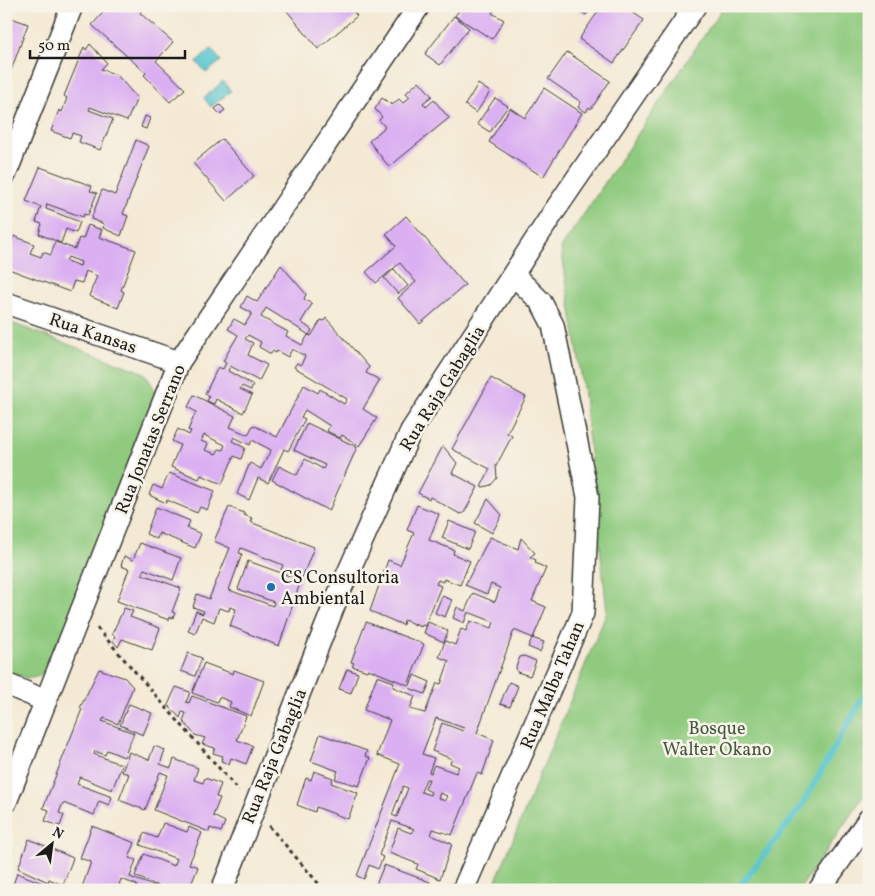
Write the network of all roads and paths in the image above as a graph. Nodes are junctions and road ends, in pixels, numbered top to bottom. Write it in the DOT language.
graph roads {
  1 [pos="72,6"];
  2 [pos="419,6"];
  3 [pos="695,6"];
  4 [pos="6,173"];
  5 [pos="514,275"];
  6 [pos="6,304"];
  7 [pos="179,362"];
  8 [pos="82,610"];
  9 [pos="6,684"];
  10 [pos="46,701"];
  11 [pos="6,802"];
  12 [pos="254,808"];
  13 [pos="869,820"];
  14 [pos="222,890"];
  15 [pos="324,890"];
  16 [pos="463,890"];
  17 [pos="819,890"];
  1 -- 4 [label="street"];
  2 -- 7 [label="street, Rua Jonatas Serrano"];
  3 -- 5 [label="street, Rua Raja Gabaglia"];
  5 -- 12 [label="street, Rua Raja Gabaglia"];
  5 -- 16 [label="street, Rua Malba Tahan"];
  6 -- 7 [label="street, Rua Kansas"];
  7 -- 8 [label="street, Rua Jonatas Serrano"];
  8 -- 10 [label="street, Rua Jonatas Serrano"];
  8 -- 12 [label="path"];
  9 -- 10 [label="street"];
  10 -- 11 [label="street, Rua Jonatas Serrano"];
  12 -- 14 [label="street, Rua Raja Gabaglia"];
  12 -- 15 [label="path"];
  13 -- 17 [label="street"];
}
